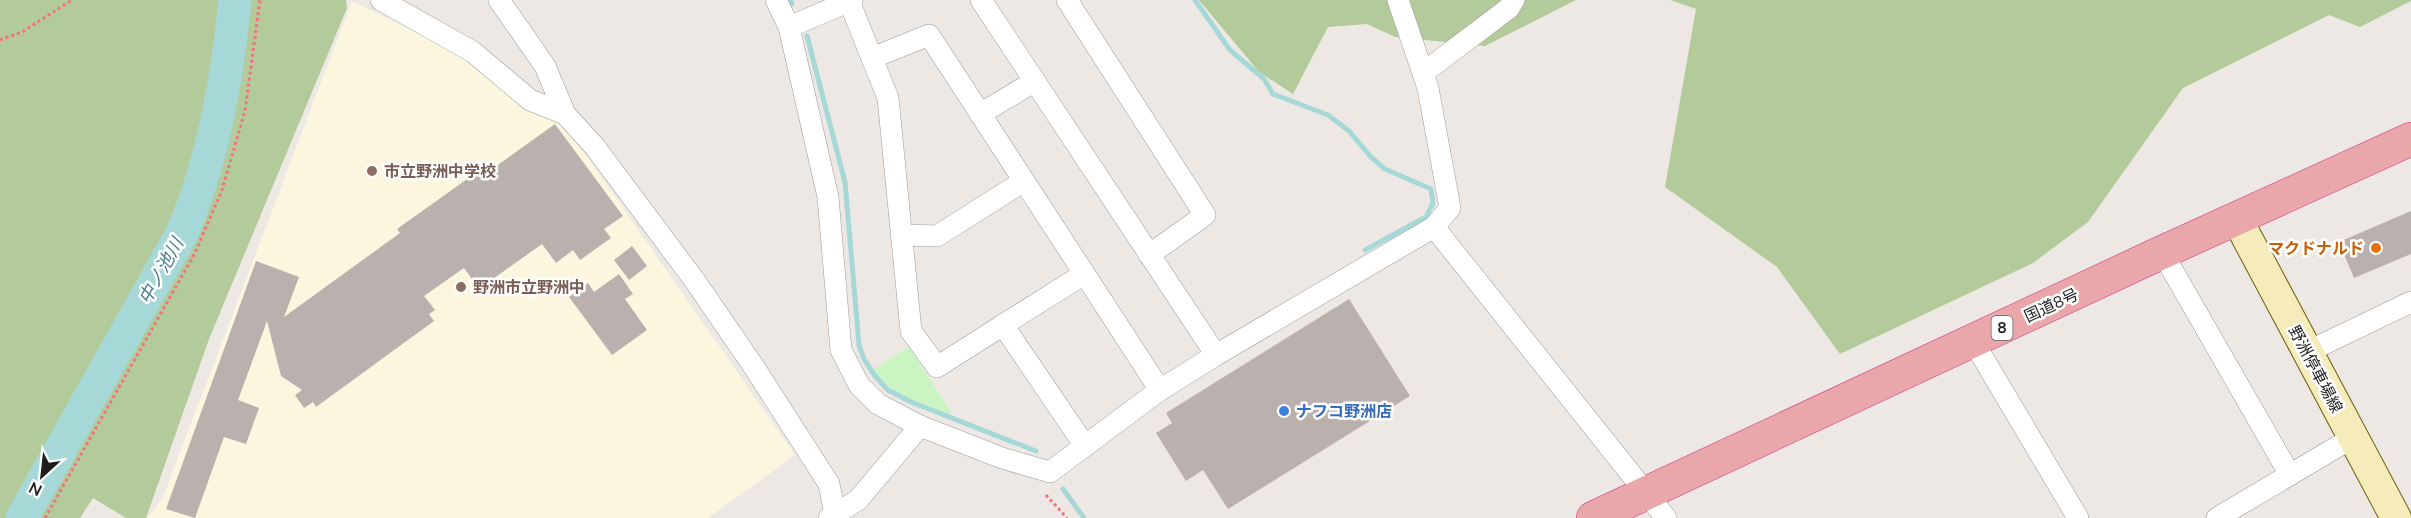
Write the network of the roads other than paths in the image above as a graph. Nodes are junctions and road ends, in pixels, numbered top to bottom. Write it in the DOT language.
graph roads {
  1 [pos="381,0"];
  2 [pos="499,0"];
  3 [pos="776,0"];
  4 [pos="1067,0"];
  5 [pos="1398,0"];
  6 [pos="1514,0"];
  7 [pos="850,1"];
  8 [pos="990,3"];
  9 [pos="789,27"];
  10 [pos="872,58"];
  11 [pos="1423,73"];
  12 [pos="1035,81"];
  13 [pos="565,114"];
  14 [pos="980,114"];
  15 [pos="2411,138"];
  16 [pos="1023,181"];
  17 [pos="2237,219"];
  18 [pos="1434,227"];
  19 [pos="902,235"];
  20 [pos="2162,252"];
  21 [pos="1149,255"];
  22 [pos="1084,274"];
  23 [pos="2411,302"];
  24 [pos="1003,325"];
  25 [pos="1973,341"];
  26 [pos="2307,352"];
  27 [pos="1216,355"];
  28 [pos="1160,390"];
  29 [pos="920,426"];
  30 [pos="2352,438"];
  31 [pos="1086,446"];
  32 [pos="2290,475"];
  33 [pos="1645,494"];
  34 [pos="833,517"];
  35 [pos="1593,518"];
  36 [pos="1666,518"];
  37 [pos="2078,518"];
  38 [pos="2217,518"];
  39 [pos="2396,518"];
  1 -- 13 [label="street"];
  2 -- 13 [label="street"];
  3 -- 9 [label="street"];
  4 -- 21 [label="street"];
  5 -- 11 [label="street"];
  6 -- 11 [label="street"];
  7 -- 9 [label="street"];
  7 -- 10 [label="street"];
  8 -- 12 [label="street"];
  9 -- 29 [label="street"];
  10 -- 14 [label="street"];
  10 -- 19 [label="street"];
  11 -- 18 [label="street"];
  12 -- 14 [label="street"];
  12 -- 21 [label="street"];
  13 -- 34 [label="street"];
  14 -- 16 [label="street"];
  15 -- 17 [label="highway, 国道8号 / 8"];
  16 -- 19 [label="street"];
  16 -- 22 [label="street"];
  17 -- 20 [label="highway, 国道8号 / 8"];
  17 -- 26 [label="main road, 野洲停車場線"];
  18 -- 27 [label="street"];
  18 -- 33 [label="street"];
  19 -- 24 [label="street"];
  20 -- 25 [label="highway, 国道8号 / 8"];
  20 -- 32 [label="street"];
  21 -- 27 [label="street"];
  22 -- 24 [label="street"];
  22 -- 28 [label="street"];
  23 -- 26 [label="street"];
  24 -- 31 [label="street"];
  25 -- 33 [label="highway, 国道8号 / 8"];
  25 -- 37 [label="street"];
  26 -- 30 [label="main road, 野洲停車場線"];
  27 -- 28 [label="street"];
  28 -- 31 [label="street"];
  29 -- 31 [label="street"];
  29 -- 34 [label="street"];
  30 -- 32 [label="street"];
  30 -- 39 [label="main road, 野洲停車場線"];
  32 -- 38 [label="street"];
  33 -- 35 [label="highway, 国道8号 / 8"];
  33 -- 36 [label="street"];
}
